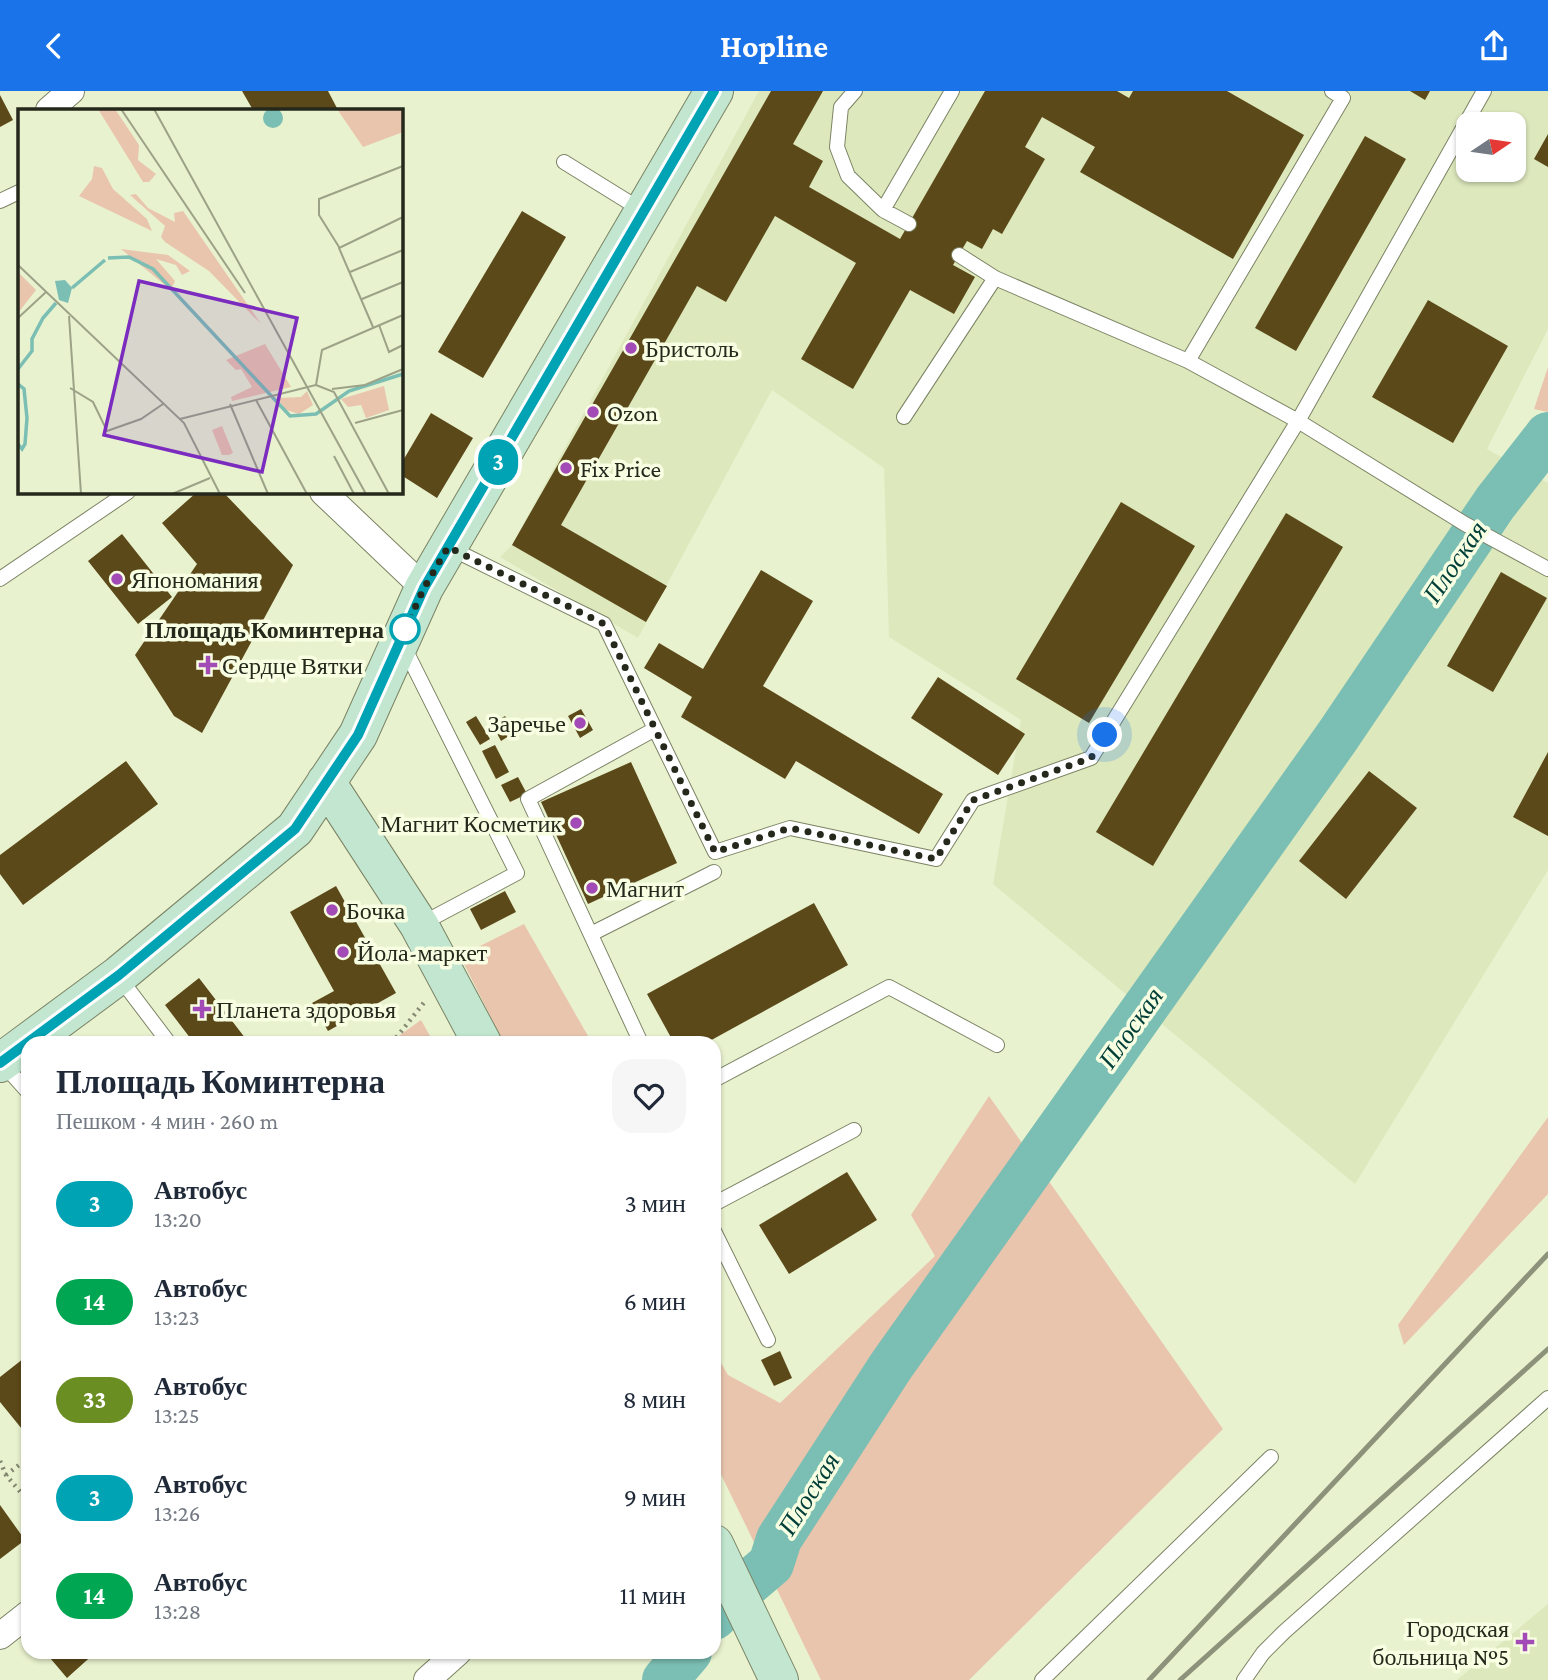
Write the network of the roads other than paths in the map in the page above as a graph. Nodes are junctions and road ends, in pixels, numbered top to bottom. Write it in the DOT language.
graph roads {
  1 [pos="71,91"];
  2 [pos="714,91"];
  3 [pos="855,91"];
  4 [pos="952,91"];
  5 [pos="1332,91"];
  6 [pos="1484,91"];
  7 [pos="50,109"];
  8 [pos="564,162"];
  9 [pos="18,192"];
  10 [pos="0,201"];
  11 [pos="883,210"];
  12 [pos="644,211"];
  13 [pos="909,224"];
  14 [pos="959,255"];
  15 [pos="995,278"];
  16 [pos="1188,361"];
  17 [pos="904,417"];
  18 [pos="1298,421"];
  19 [pos="127,493"];
  20 [pos="324,493"];
  21 [pos="448,547"];
  22 [pos="1548,569"];
  23 [pos="0,579"];
  24 [pos="424,588"];
  25 [pos="400,640"];
  26 [pos="655,729"];
  27 [pos="326,782"];
  28 [pos="714,871"];
  29 [pos="419,925"];
  30 [pos="591,934"];
  31 [pos="119,975"];
  32 [pos="37,1036"];
  33 [pos="164,1036"];
  34 [pos="478,1036"];
  35 [pos="637,1036"];
  36 [pos="997,1045"];
  37 [pos="21,1048"];
  38 [pos="1,1063"];
  39 [pos="721,1076"];
  40 [pos="21,1084"];
  41 [pos="854,1130"];
  42 [pos="721,1200"];
  43 [pos="721,1245"];
  44 [pos="768,1341"];
  45 [pos="1548,1398"];
  46 [pos="1271,1457"];
  47 [pos="721,1560"];
  48 [pos="21,1620"];
  49 [pos="0,1636"];
  50 [pos="450,1659"];
  51 [pos="427,1680"];
  52 [pos="779,1680"];
  53 [pos="1042,1680"];
  54 [pos="1244,1680"];
  1 -- 7 [label="street"];
  2 -- 12 [label="main road"];
  3 -- 11 [label="lane"];
  4 -- 11 [label="lane"];
  5 -- 16 [label="lane"];
  6 -- 18 [label="lane"];
  8 -- 12 [label="lane"];
  9 -- 10 [label="lane"];
  11 -- 13 [label="lane"];
  12 -- 21 [label="main road"];
  14 -- 15 [label="lane"];
  15 -- 16 [label="lane"];
  15 -- 17 [label="lane"];
  16 -- 18 [label="lane"];
  18 -- 22 [label="lane"];
  18 -- 26 [label="lane"];
  19 -- 23 [label="lane"];
  20 -- 24 [label="street"];
  21 -- 24 [label="main road"];
  21 -- 26 [label="lane"];
  24 -- 25 [label="main road"];
  25 -- 27 [label="main road"];
  25 -- 29 [label="lane"];
  26 -- 30 [label="lane"];
  27 -- 29 [label="main road"];
  27 -- 31 [label="main road"];
  28 -- 30 [label="lane"];
  29 -- 34 [label="main road"];
  30 -- 35 [label="lane"];
  31 -- 32 [label="main road"];
  31 -- 33 [label="lane"];
  36 -- 39 [label="lane"];
  37 -- 38 [label="main road"];
  38 -- 40 [label="lane"];
  41 -- 42 [label="lane"];
  43 -- 44 [label="lane"];
  45 -- 54 [label="lane"];
  46 -- 53 [label="lane"];
  47 -- 52 [label="main road"];
  48 -- 49 [label="street"];
  50 -- 51 [label="street"];
}
